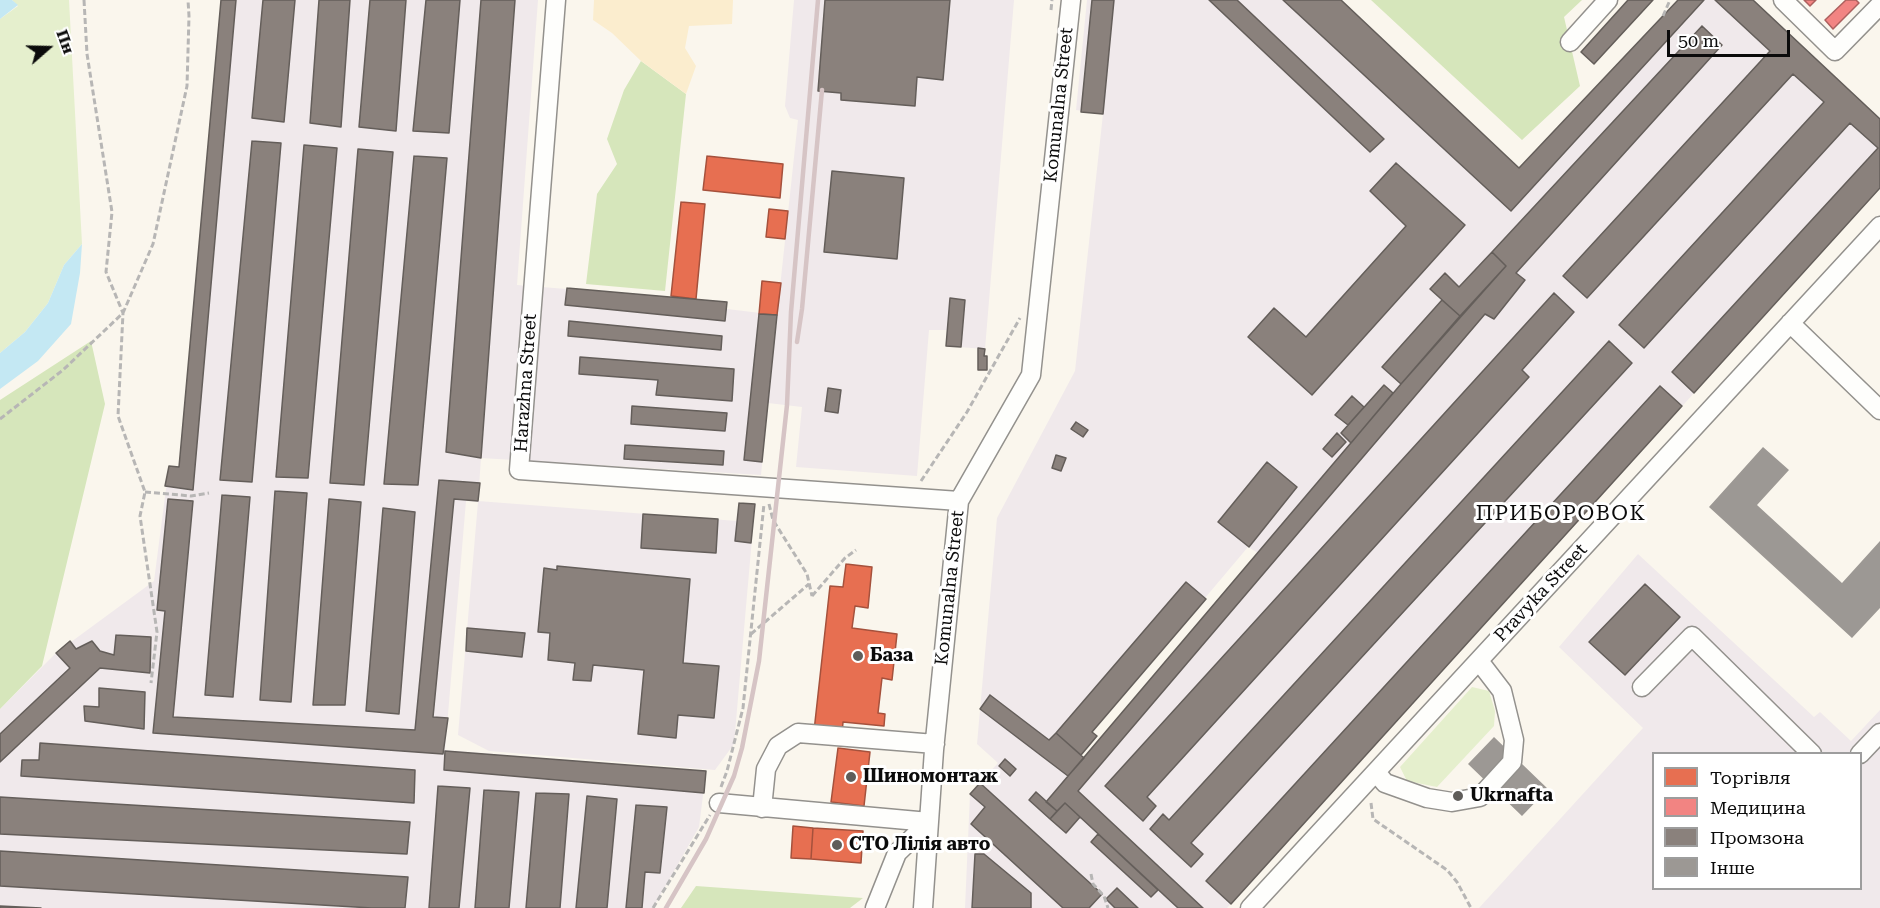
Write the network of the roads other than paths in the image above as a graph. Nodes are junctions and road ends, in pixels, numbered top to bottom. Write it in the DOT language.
graph roads {
  1 [pos="556,0"];
  2 [pos="1071,0"];
  3 [pos="1608,0"];
  4 [pos="1783,0"];
  5 [pos="1880,5"];
  6 [pos="1570,42"];
  7 [pos="1880,226"];
  8 [pos="1790,323"];
  9 [pos="1880,410"];
  10 [pos="960,501"];
  11 [pos="1479,661"];
  12 [pos="1642,687"];
  13 [pos="1880,733"];
  14 [pos="935,744"];
  15 [pos="1811,752"];
  16 [pos="1861,752"];
  17 [pos="1376,772"];
  18 [pos="716,803"];
  19 [pos="762,808"];
  20 [pos="929,822"];
  21 [pos="875,908"];
  22 [pos="923,908"];
  23 [pos="1250,908"];
  1 -- 10 [label="street, Harazhna Street"];
  2 -- 10 [label="street, Komunalna Street"];
  3 -- 6 [label="street"];
  4 -- 5 [label="street"];
  7 -- 8 [label="street, Pravyka Street"];
  8 -- 9 [label="street"];
  8 -- 11 [label="street, Pravyka Street"];
  10 -- 14 [label="street, Komunalna Street"];
  11 -- 17 [label="street, Pravyka Street"];
  11 -- 17 [label="street"];
  12 -- 15 [label="street"];
  13 -- 16 [label="street"];
  14 -- 19 [label="street"];
  14 -- 20 [label="street, Komunalna Street"];
  17 -- 23 [label="street, Pravyka Street"];
  18 -- 19 [label="street"];
  19 -- 20 [label="street"];
  20 -- 21 [label="street"];
  20 -- 22 [label="street, Komunalna Street"];
}
